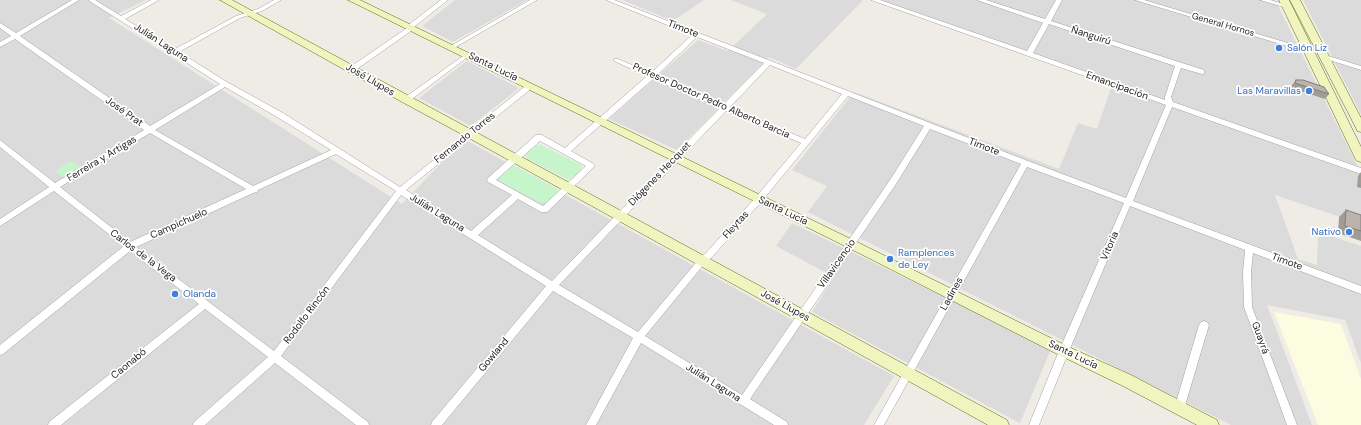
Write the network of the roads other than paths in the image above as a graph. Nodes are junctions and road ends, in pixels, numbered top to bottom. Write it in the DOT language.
graph roads {
  1 [pos="76,0"];
  2 [pos="91,0"];
  3 [pos="156,0"];
  4 [pos="225,0"];
  5 [pos="278,0"];
  6 [pos="353,0"];
  7 [pos="445,0"];
  8 [pos="534,0"];
  9 [pos="609,0"];
  10 [pos="874,0"];
  11 [pos="980,0"];
  12 [pos="1059,0"];
  13 [pos="1138,0"];
  14 [pos="1263,0"];
  15 [pos="1289,2"];
  16 [pos="250,14"];
  17 [pos="122,18"];
  18 [pos="1047,22"];
  19 [pos="0,25"];
  20 [pos="411,28"];
  21 [pos="696,34"];
  22 [pos="16,36"];
  23 [pos="0,45"];
  24 [pos="452,47"];
  25 [pos="1309,51"];
  26 [pos="175,52"];
  27 [pos="1029,54"];
  28 [pos="467,55"];
  29 [pos="1325,57"];
  30 [pos="616,60"];
  31 [pos="769,62"];
  32 [pos="1179,65"];
  33 [pos="1361,68"];
  34 [pos="352,69"];
  35 [pos="1202,72"];
  36 [pos="653,75"];
  37 [pos="225,84"];
  38 [pos="530,86"];
  39 [pos="847,93"];
  40 [pos="406,100"];
  41 [pos="1170,105"];
  42 [pos="724,107"];
  43 [pos="601,120"];
  44 [pos="929,125"];
  45 [pos="1361,128"];
  46 [pos="150,130"];
  47 [pos="471,134"];
  48 [pos="805,142"];
  49 [pos="0,143"];
  50 [pos="336,151"];
  51 [pos="565,152"];
  52 [pos="676,158"];
  53 [pos="1361,158"];
  54 [pos="515,159"];
  55 [pos="1025,163"];
  56 [pos="1361,171"];
  57 [pos="55,187"];
  58 [pos="568,188"];
  59 [pos="254,190"];
  60 [pos="400,191"];
  61 [pos="517,195"];
  62 [pos="759,199"];
  63 [pos="1129,202"];
  64 [pos="619,216"];
  65 [pos="0,223"];
  66 [pos="472,235"];
  67 [pos="851,244"];
  68 [pos="130,246"];
  69 [pos="1249,248"];
  70 [pos="702,261"];
  71 [pos="552,286"];
  72 [pos="1361,290"];
  73 [pos="952,295"];
  74 [pos="205,304"];
  75 [pos="801,315"];
  76 [pos="1204,325"];
  77 [pos="639,337"];
  78 [pos="0,351"];
  79 [pos="1064,351"];
  80 [pos="275,357"];
  81 [pos="908,373"];
  82 [pos="743,401"];
  83 [pos="1179,409"];
  84 [pos="54,425"];
  85 [pos="198,425"];
  86 [pos="364,425"];
  87 [pos="436,425"];
  88 [pos="591,425"];
  89 [pos="783,425"];
  90 [pos="879,425"];
  91 [pos="1002,425"];
  92 [pos="1034,425"];
  93 [pos="1212,425"];
  94 [pos="1292,425"];
  1 -- 22 [label="street"];
  2 -- 17 [label="street, Julián Laguna"];
  3 -- 17 [label="street"];
  4 -- 16 [label="street, José Llupes"];
  5 -- 16 [label="street"];
  6 -- 20 [label="street, Santa Lucía"];
  7 -- 20 [label="street"];
  8 -- 24 [label="street"];
  9 -- 21 [label="street, Timote"];
  10 -- 27 [label="street, Emancipación"];
  11 -- 18 [label="street, Ñanguirú"];
  12 -- 18 [label="street"];
  13 -- 25 [label="street, General Hornos"];
  14 -- 15 [label="street"];
  15 -- 25 [label="street"];
  15 -- 29 [label="street"];
  16 -- 26 [label="street"];
  16 -- 34 [label="street, José Llupes"];
  17 -- 26 [label="street, Julián Laguna"];
  18 -- 27 [label="street"];
  18 -- 32 [label="street, Ñanguirú"];
  19 -- 22 [label="street, José Prat"];
  20 -- 24 [label="street, Santa Lucía"];
  20 -- 34 [label="street"];
  21 -- 31 [label="street, Timote"];
  21 -- 36 [label="street"];
  22 -- 23 [label="street"];
  22 -- 46 [label="street, José Prat"];
  24 -- 28 [label="street, Santa Lucía"];
  25 -- 53 [label="street"];
  26 -- 37 [label="street, Julián Laguna"];
  27 -- 41 [label="street, Emancipación"];
  28 -- 38 [label="street, Santa Lucía"];
  28 -- 40 [label="street"];
  29 -- 33 [label="street"];
  29 -- 45 [label="street"];
  30 -- 36 [label="street, Profesor Doctor Pedro Alberto Barcia"];
  31 -- 39 [label="street, Timote"];
  31 -- 42 [label="street, Diógenes Hecquet"];
  32 -- 35 [label="street, Ñanguirú"];
  32 -- 41 [label="street, Vitoria"];
  34 -- 40 [label="street, José Llupes"];
  36 -- 42 [label="street, Profesor Doctor Pedro Alberto Barcia"];
  36 -- 43 [label="street"];
  37 -- 46 [label="street, Ferreira y Artigas"];
  37 -- 50 [label="street, Julián Laguna"];
  38 -- 43 [label="street, Santa Lucía"];
  38 -- 47 [label="street, Fernando Torres"];
  39 -- 44 [label="street, Timote"];
  39 -- 48 [label="street, Fleytas"];
  40 -- 47 [label="street, José Llupes"];
  41 -- 56 [label="street, Emancipación"];
  41 -- 63 [label="street, Vitoria"];
  42 -- 48 [label="street, Profesor Doctor Pedro Alberto Barcia"];
  42 -- 52 [label="street, Diógenes Hecquet"];
  43 -- 51 [label="street"];
  43 -- 52 [label="street, Santa Lucía"];
  44 -- 55 [label="street, Timote"];
  44 -- 67 [label="street, Villavicencio"];
  46 -- 57 [label="street, Ferreira y Artigas"];
  46 -- 59 [label="street, José Prat"];
  47 -- 54 [label="street, José Llupes"];
  47 -- 60 [label="street, Fernando Torres"];
  48 -- 62 [label="street, Fleytas"];
  49 -- 57 [label="street, Carlos de la Vega"];
  50 -- 59 [label="street, Campichuelo"];
  50 -- 60 [label="street, Julián Laguna"];
  51 -- 54 [label="street"];
  51 -- 58 [label="street"];
  52 -- 62 [label="street, Santa Lucía"];
  52 -- 64 [label="street, Diógenes Hecquet"];
  54 -- 58 [label="street, José Llupes"];
  54 -- 61 [label="street"];
  55 -- 63 [label="street, Timote"];
  55 -- 73 [label="street, Ladines"];
  57 -- 65 [label="street, Ferreira y Artigas"];
  57 -- 68 [label="street, Carlos de la Vega"];
  58 -- 61 [label="street"];
  58 -- 64 [label="street, José Llupes"];
  59 -- 68 [label="street, Campichuelo"];
  60 -- 66 [label="street, Julián Laguna"];
  60 -- 80 [label="street, Rodolfo Rincón"];
  61 -- 66 [label="street"];
  62 -- 67 [label="street, Santa Lucía"];
  62 -- 70 [label="street, Fleytas"];
  63 -- 69 [label="street, Timote"];
  63 -- 79 [label="street, Vitoria"];
  64 -- 70 [label="street, José Llupes"];
  64 -- 71 [label="street, Diógenes Hecquet"];
  66 -- 71 [label="street, Julián Laguna"];
  67 -- 73 [label="street, Santa Lucía"];
  67 -- 75 [label="street, Villavicencio"];
  68 -- 74 [label="street, Carlos de la Vega"];
  68 -- 78 [label="street, Campichuelo"];
  69 -- 72 [label="street, Timote"];
  69 -- 94 [label="street, Guayrá"];
  70 -- 75 [label="street, José Llupes"];
  70 -- 77 [label="street, Fleytas"];
  71 -- 77 [label="street, Julián Laguna"];
  71 -- 87 [label="street, Gowland"];
  73 -- 79 [label="street, Santa Lucía"];
  73 -- 81 [label="street, Ladines"];
  74 -- 80 [label="street, Carlos de la Vega"];
  74 -- 84 [label="street, Caonabó"];
  75 -- 81 [label="street, José Llupes"];
  75 -- 82 [label="street, Villavicencio"];
  76 -- 83 [label="street"];
  77 -- 82 [label="street, Julián Laguna"];
  77 -- 88 [label="street, Fleytas"];
  79 -- 83 [label="street, Santa Lucía"];
  79 -- 92 [label="street, Vitoria"];
  80 -- 85 [label="street, Rodolfo Rincón"];
  80 -- 86 [label="street, Carlos de la Vega"];
  81 -- 90 [label="street, Ladines"];
  81 -- 91 [label="street, José Llupes"];
  82 -- 89 [label="street, Julián Laguna"];
  83 -- 93 [label="street, Santa Lucía"];
}
